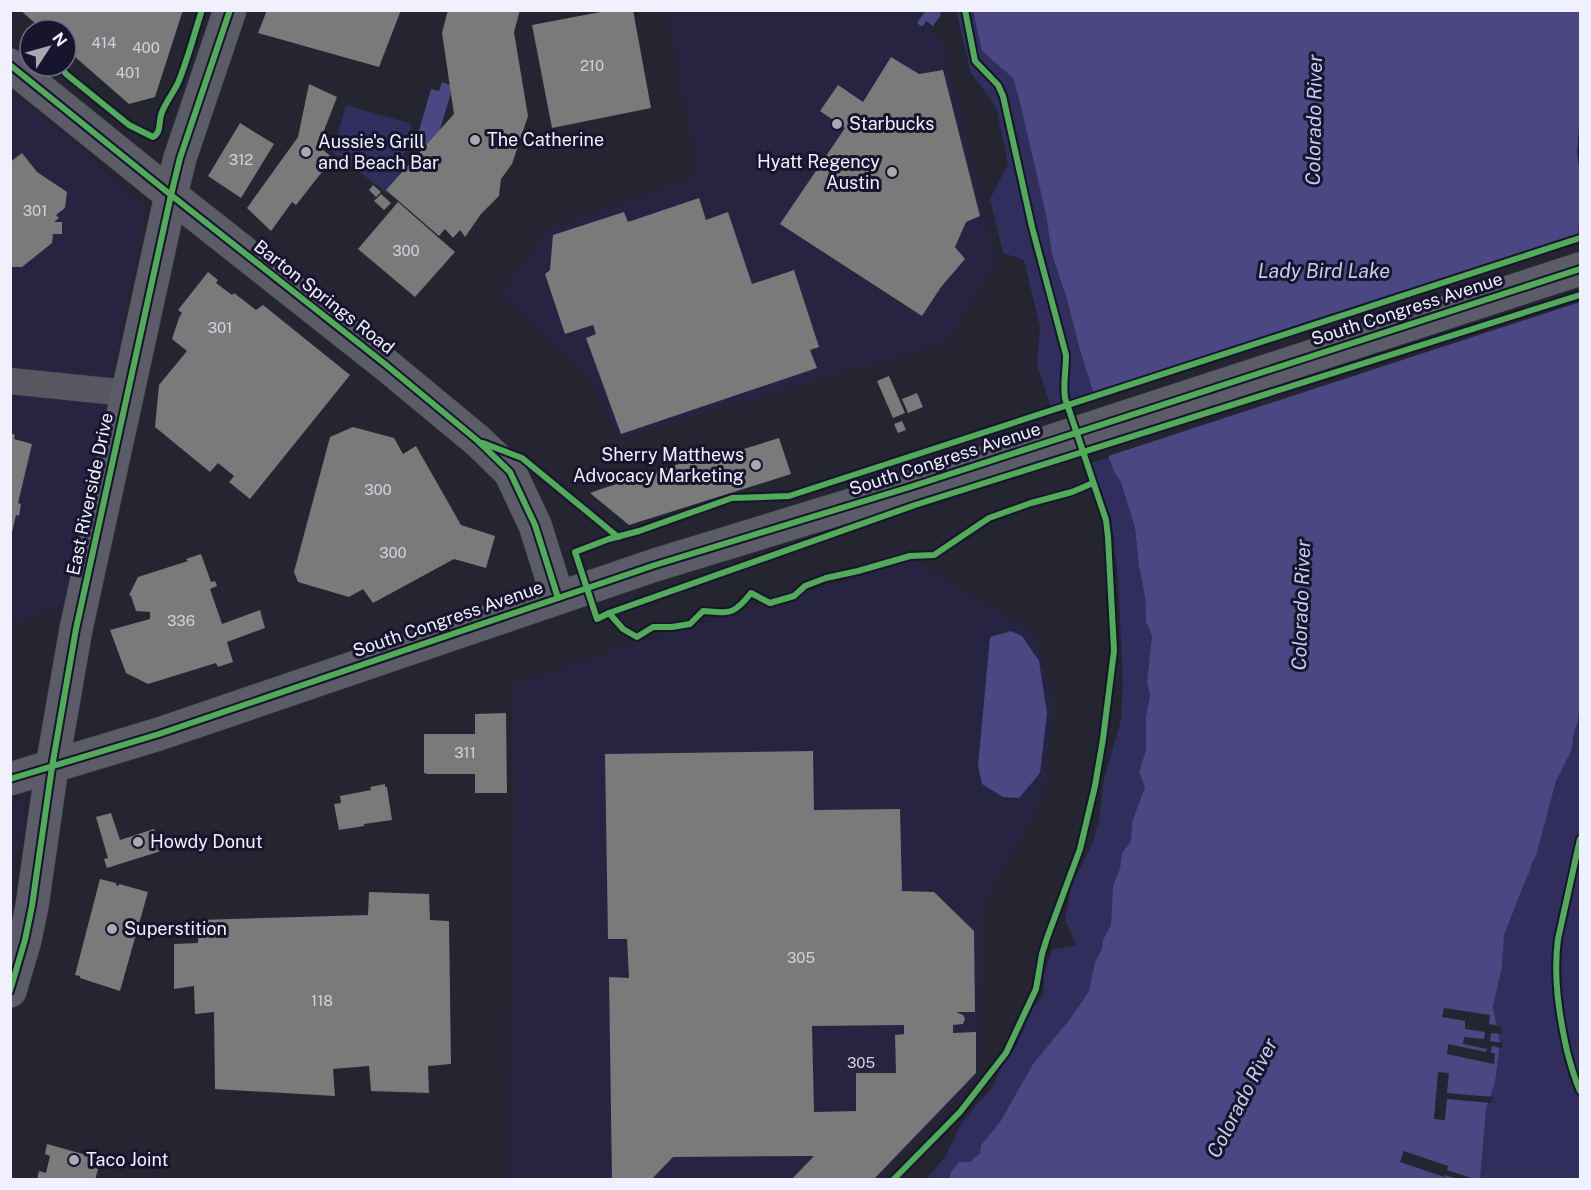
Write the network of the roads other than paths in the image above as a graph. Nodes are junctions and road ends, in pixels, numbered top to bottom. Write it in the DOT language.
graph roads {
  1 [pos="230,10"];
  2 [pos="10,65"];
  3 [pos="171,195"];
  4 [pos="1581,269"];
  5 [pos="10,381"];
  6 [pos="128,393"];
  7 [pos="558,598"];
  8 [pos="52,767"];
  9 [pos="10,779"];
  10 [pos="10,991"];
  1 -- 3 [label="main road, East Riverside Drive"];
  2 -- 3 [label="main road, Barton Springs Road"];
  3 -- 6 [label="main road, East Riverside Drive"];
  3 -- 7 [label="main road, Barton Springs Road"];
  4 -- 7 [label="main road, South Congress Avenue"];
  5 -- 6 [label="street"];
  6 -- 8 [label="main road, East Riverside Drive"];
  7 -- 8 [label="main road, South Congress Avenue"];
  8 -- 9 [label="main road, South Congress Avenue"];
  8 -- 10 [label="main road, East Riverside Drive"];
}
